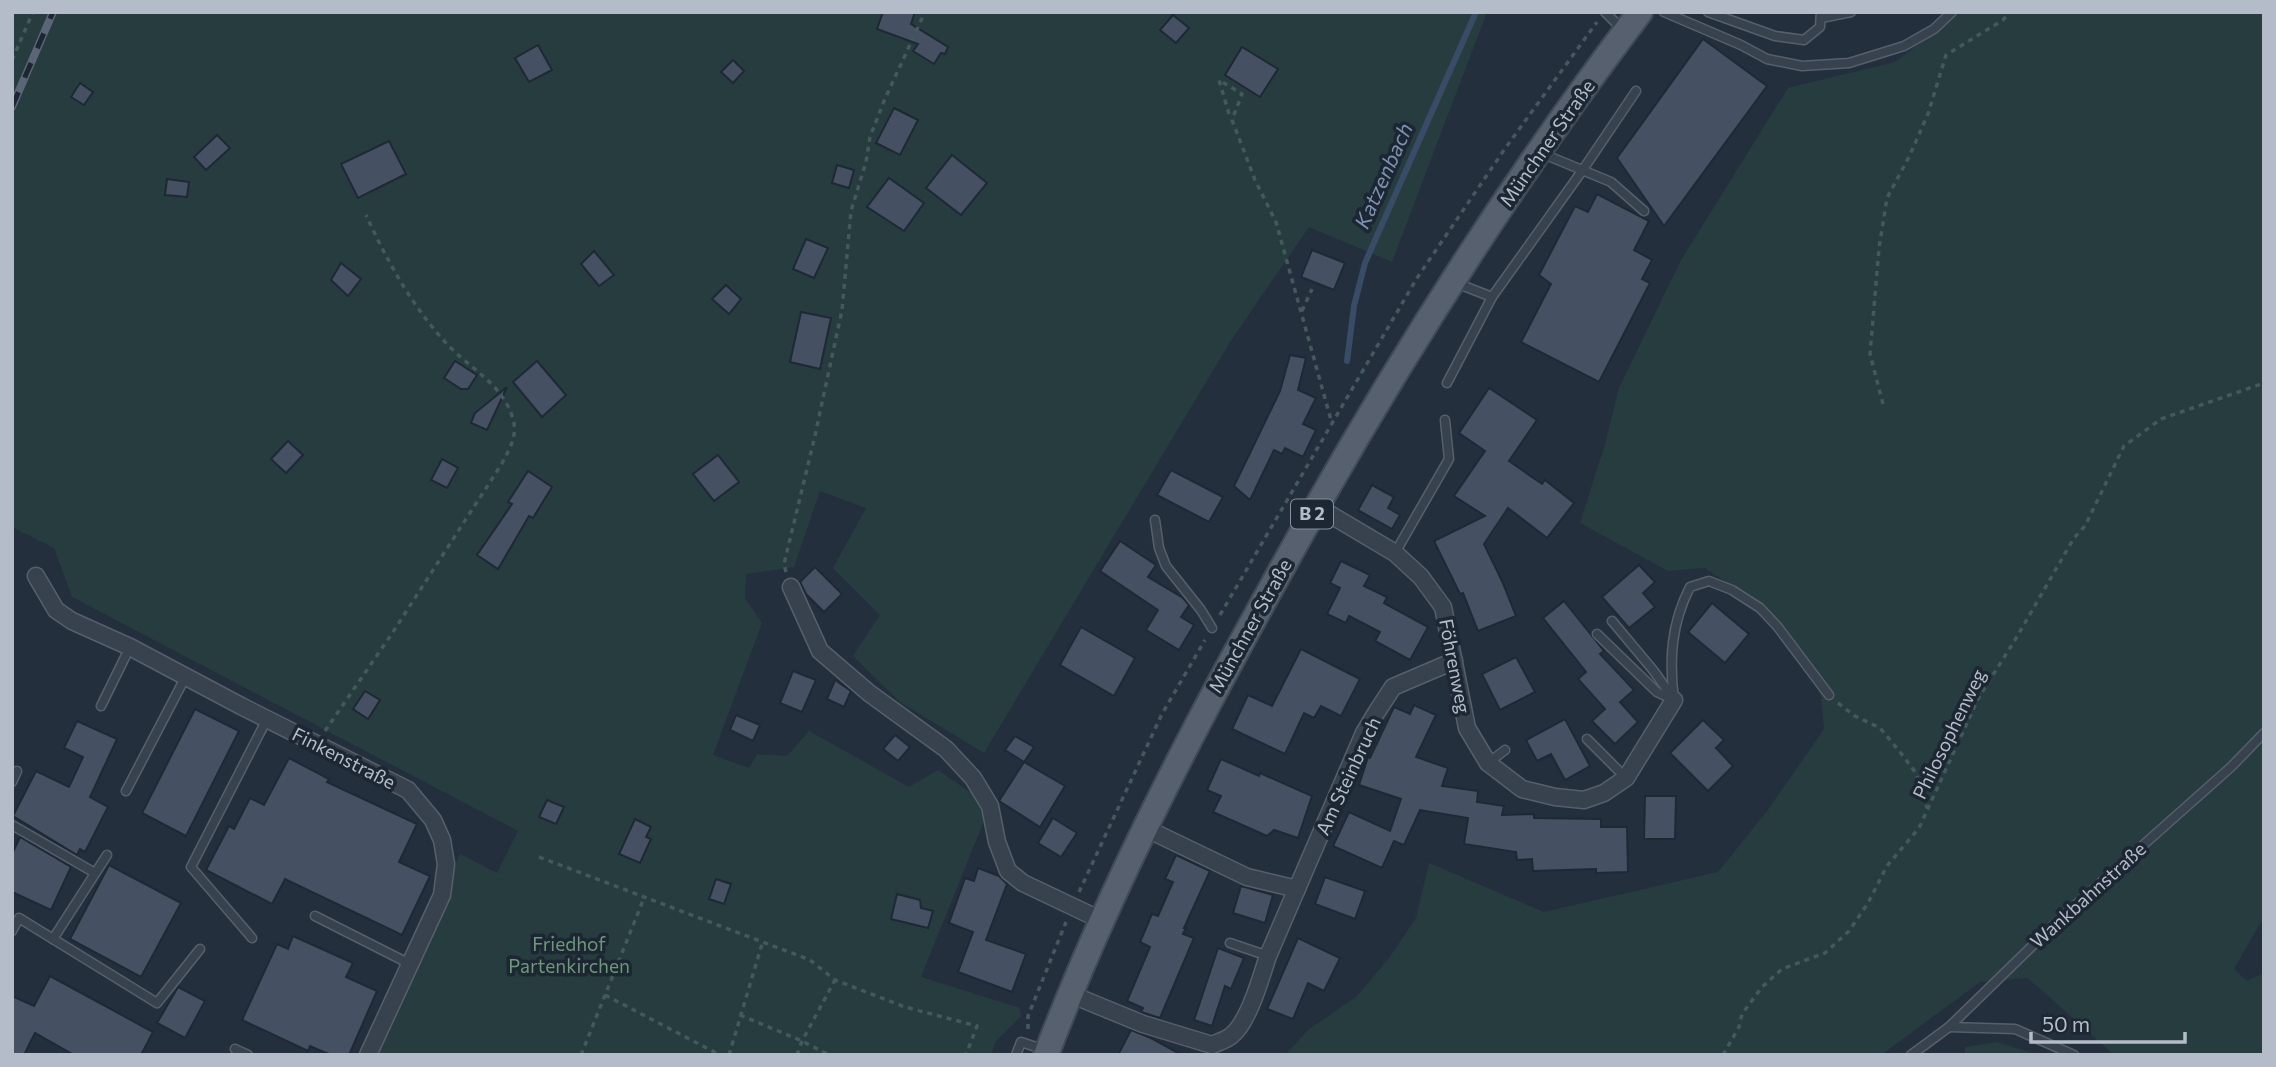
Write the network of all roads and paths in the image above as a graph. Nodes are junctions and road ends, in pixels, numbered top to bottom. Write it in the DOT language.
graph roads {
  1 [pos="33,12"];
  2 [pos="925,12"];
  3 [pos="1605,12"];
  4 [pos="1664,12"];
  5 [pos="1708,12"];
  6 [pos="1851,12"];
  7 [pos="1952,12"];
  8 [pos="2010,12"];
  9 [pos="1821,15"];
  10 [pos="1632,22"];
  11 [pos="12,60"];
  12 [pos="1636,90"];
  13 [pos="1229,114"];
  14 [pos="1539,152"];
  15 [pos="1583,171"];
  16 [pos="1644,211"];
  17 [pos="366,215"];
  18 [pos="1453,282"];
  19 [pos="1312,289"];
  20 [pos="1492,297"];
  21 [pos="1301,313"];
  22 [pos="1447,383"];
  23 [pos="2264,383"];
  24 [pos="1883,404"];
  25 [pos="1445,419"];
  26 [pos="1332,421"];
  27 [pos="1316,506"];
  28 [pos="1155,520"];
  29 [pos="1395,552"];
  30 [pos="36,576"];
  31 [pos="791,587"];
  32 [pos="1612,621"];
  33 [pos="1212,628"];
  34 [pos="1597,634"];
  35 [pos="130,647"];
  36 [pos="1454,662"];
  37 [pos="186,676"];
  38 [pos="1829,695"];
  39 [pos="1674,700"];
  40 [pos="101,706"];
  41 [pos="267,719"];
  42 [pos="2264,733"];
  43 [pos="1587,739"];
  44 [pos="316,744"];
  45 [pos="1505,750"];
  46 [pos="1488,763"];
  47 [pos="17,771"];
  48 [pos="1626,778"];
  49 [pos="12,782"];
  50 [pos="126,791"];
  51 [pos="1927,810"];
  52 [pos="12,825"];
  53 [pos="1145,828"];
  54 [pos="107,855"];
  55 [pos="539,858"];
  56 [pos="96,873"];
  57 [pos="1297,889"];
  58 [pos="644,898"];
  59 [pos="16,916"];
  60 [pos="315,916"];
  61 [pos="1103,921"];
  62 [pos="12,931"];
  63 [pos="252,938"];
  64 [pos="53,939"];
  65 [pos="1230,943"];
  66 [pos="762,944"];
  67 [pos="200,950"];
  68 [pos="1268,956"];
  69 [pos="410,964"];
  70 [pos="835,980"];
  71 [pos="1070,994"];
  72 [pos="605,995"];
  73 [pos="740,1015"];
  74 [pos="1949,1027"];
  75 [pos="802,1041"];
  76 [pos="236,1049"];
  77 [pos="1046,1053"];
  78 [pos="1915,1053"];
  79 [pos="248,1055"];
  80 [pos="368,1055"];
  81 [pos="581,1055"];
  82 [pos="720,1055"];
  83 [pos="729,1055"];
  84 [pos="797,1055"];
  85 [pos="829,1055"];
  86 [pos="966,1055"];
  87 [pos="1016,1055"];
  88 [pos="1723,1055"];
  89 [pos="2074,1055"];
  1 -- 11 [label="path"];
  2 -- 31 [label="path"];
  3 -- 10 [label="lane"];
  4 -- 7 [label="lane"];
  5 -- 9 [label="lane"];
  6 -- 9 [label="lane"];
  8 -- 24 [label="path"];
  10 -- 14 [label="main road, Münchner Straße / B 2"];
  12 -- 15 [label="lane"];
  13 -- 21 [label="path"];
  14 -- 15 [label="lane"];
  14 -- 18 [label="main road, Münchner Straße / B 2"];
  15 -- 16 [label="lane"];
  15 -- 20 [label="lane"];
  17 -- 44 [label="path"];
  18 -- 20 [label="lane"];
  18 -- 27 [label="main road, Münchner Straße / B 2"];
  19 -- 21 [label="path"];
  20 -- 22 [label="lane"];
  21 -- 26 [label="path"];
  23 -- 51 [label="path, Philosophenweg"];
  25 -- 29 [label="lane"];
  27 -- 29 [label="street, Föhrenweg"];
  27 -- 53 [label="main road, Münchner Straße / B 2"];
  28 -- 33 [label="lane"];
  29 -- 36 [label="street, Föhrenweg"];
  30 -- 35 [label="street, Finkenstraße"];
  31 -- 61 [label="street"];
  32 -- 39 [label="lane"];
  34 -- 39 [label="lane"];
  35 -- 37 [label="street, Finkenstraße"];
  35 -- 40 [label="lane"];
  36 -- 46 [label="street, Föhrenweg"];
  36 -- 57 [label="street, Am Steinbruch"];
  37 -- 41 [label="street, Finkenstraße"];
  37 -- 50 [label="lane"];
  38 -- 39 [label="lane"];
  38 -- 51 [label="path"];
  39 -- 48 [label="street, Föhrenweg"];
  41 -- 44 [label="street, Finkenstraße"];
  41 -- 63 [label="lane"];
  42 -- 74 [label="lane, Wankbahnstraße"];
  43 -- 48 [label="lane"];
  44 -- 69 [label="street, Finkenstraße"];
  45 -- 46 [label="lane"];
  46 -- 48 [label="street, Föhrenweg"];
  47 -- 49 [label="lane"];
  51 -- 88 [label="path, Philosophenweg"];
  52 -- 56 [label="lane"];
  53 -- 57 [label="street"];
  53 -- 61 [label="main road, Münchner Straße / B 2"];
  54 -- 56 [label="lane"];
  55 -- 58 [label="path"];
  56 -- 64 [label="lane"];
  57 -- 68 [label="street, Am Steinbruch"];
  58 -- 66 [label="path"];
  58 -- 72 [label="path"];
  59 -- 62 [label="lane"];
  59 -- 64 [label="lane"];
  60 -- 69 [label="lane"];
  61 -- 71 [label="main road, Münchner Straße / B 2"];
  64 -- 67 [label="lane"];
  65 -- 68 [label="lane"];
  66 -- 70 [label="path"];
  66 -- 73 [label="path"];
  68 -- 71 [label="street, Am Steinbruch"];
  69 -- 80 [label="street, Finkenstraße"];
  70 -- 75 [label="path"];
  70 -- 86 [label="path"];
  71 -- 77 [label="main road, Münchner Straße / B 2"];
  72 -- 81 [label="path"];
  72 -- 82 [label="path"];
  73 -- 75 [label="path"];
  73 -- 83 [label="path"];
  74 -- 78 [label="lane, Wankbahnstraße"];
  74 -- 89 [label="lane"];
  75 -- 84 [label="path"];
  75 -- 85 [label="path"];
  76 -- 79 [label="lane"];
  77 -- 87 [label="lane"];
}
